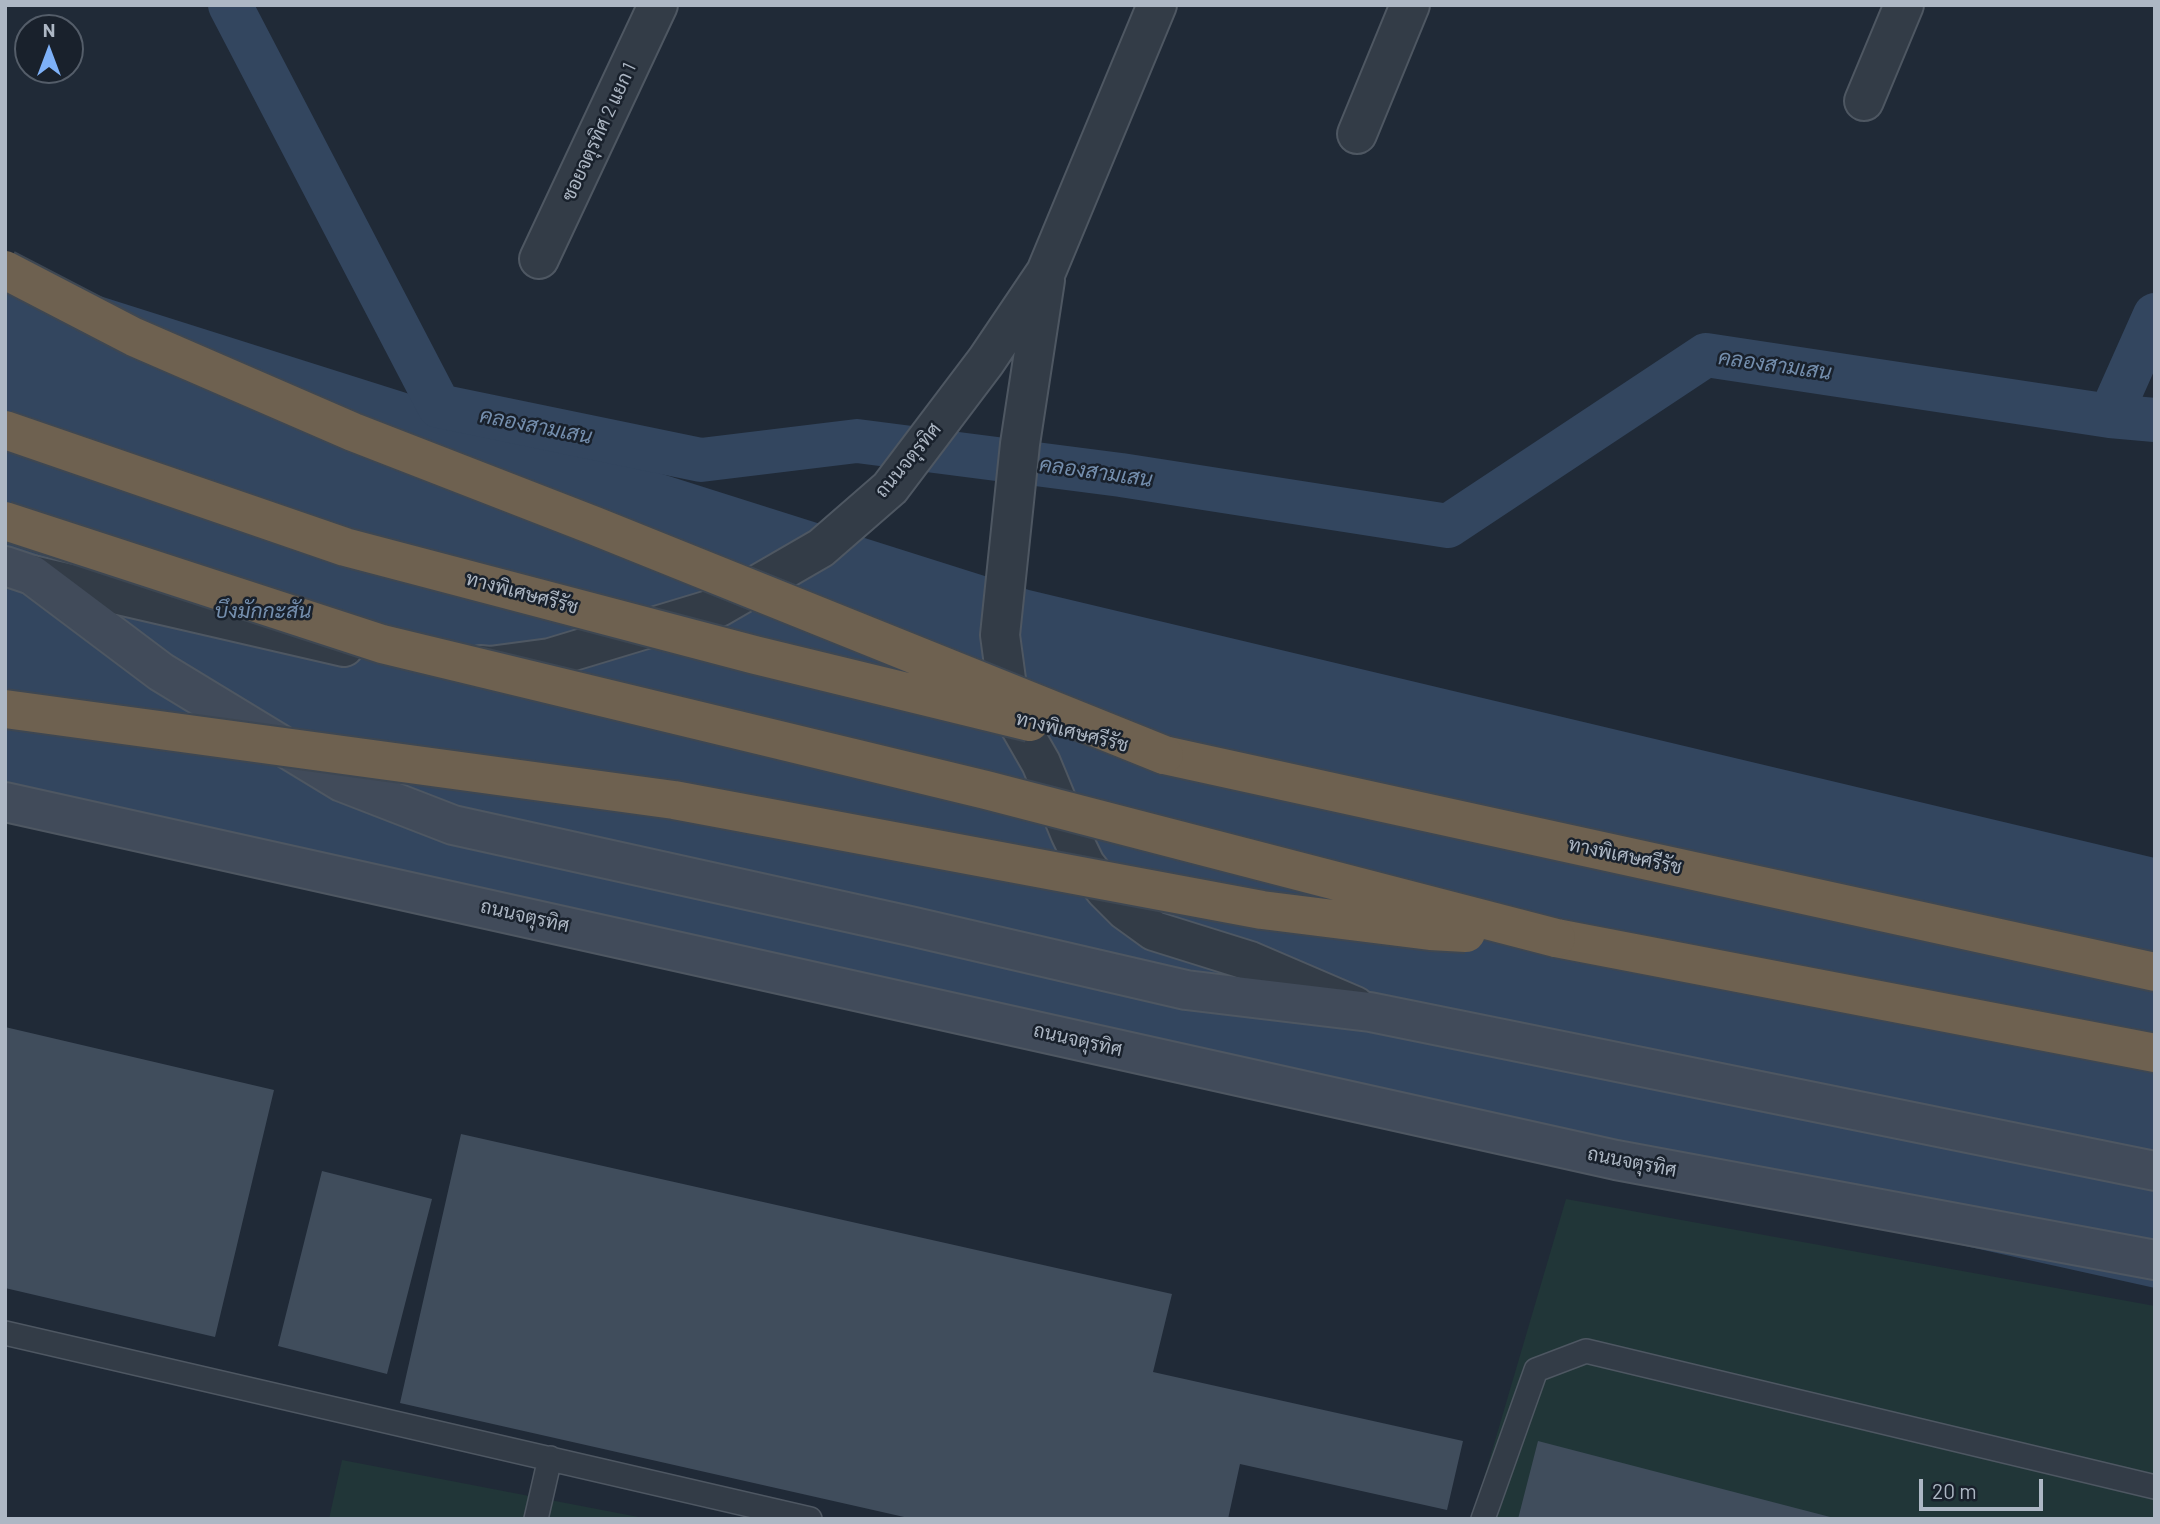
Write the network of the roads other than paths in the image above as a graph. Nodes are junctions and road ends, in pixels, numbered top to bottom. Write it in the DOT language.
graph roads {
  1 [pos="658,5"];
  2 [pos="1157,5"];
  3 [pos="1410,5"];
  4 [pos="1903,5"];
  5 [pos="1864,101"];
  6 [pos="1357,134"];
  7 [pos="539,260"];
  8 [pos="5,270"];
  9 [pos="1046,272"];
  10 [pos="5,429"];
  11 [pos="5,521"];
  12 [pos="19,570"];
  13 [pos="5,709"];
  14 [pos="1164,755"];
  15 [pos="5,802"];
  16 [pos="1556,938"];
  17 [pos="2155,972"];
  18 [pos="1370,1012"];
  19 [pos="2155,1053"];
  20 [pos="2155,1171"];
  21 [pos="2155,1260"];
  22 [pos="5,1333"];
  23 [pos="550,1458"];
  24 [pos="2155,1487"];
  25 [pos="536,1519"];
  26 [pos="810,1519"];
  27 [pos="1483,1519"];
  1 -- 7 [label="street, ซอยจตุรทิศ 2 แยก 1"];
  2 -- 9 [label="street, ถนนจตุรทิศ"];
  3 -- 6 [label="street"];
  4 -- 5 [label="street"];
  8 -- 14 [label="highway, bridge"];
  9 -- 12 [label="street, ถนนจตุรทิศ, bridge"];
  9 -- 18 [label="street, ถนนจตุรทิศ, bridge"];
  10 -- 14 [label="highway, ทางพิเศษศรีรัช, bridge"];
  11 -- 16 [label="highway, bridge"];
  12 -- 18 [label="main road, ถนนจตุรทิศ, bridge"];
  13 -- 16 [label="highway, bridge"];
  14 -- 17 [label="highway, ทางพิเศษศรีรัช"];
  15 -- 21 [label="main road, ถนนจตุรทิศ"];
  16 -- 19 [label="highway"];
  18 -- 20 [label="main road, ถนนจตุรทิศ"];
  22 -- 23 [label="lane"];
  23 -- 25 [label="lane"];
  23 -- 26 [label="lane"];
  24 -- 27 [label="lane"];
}
